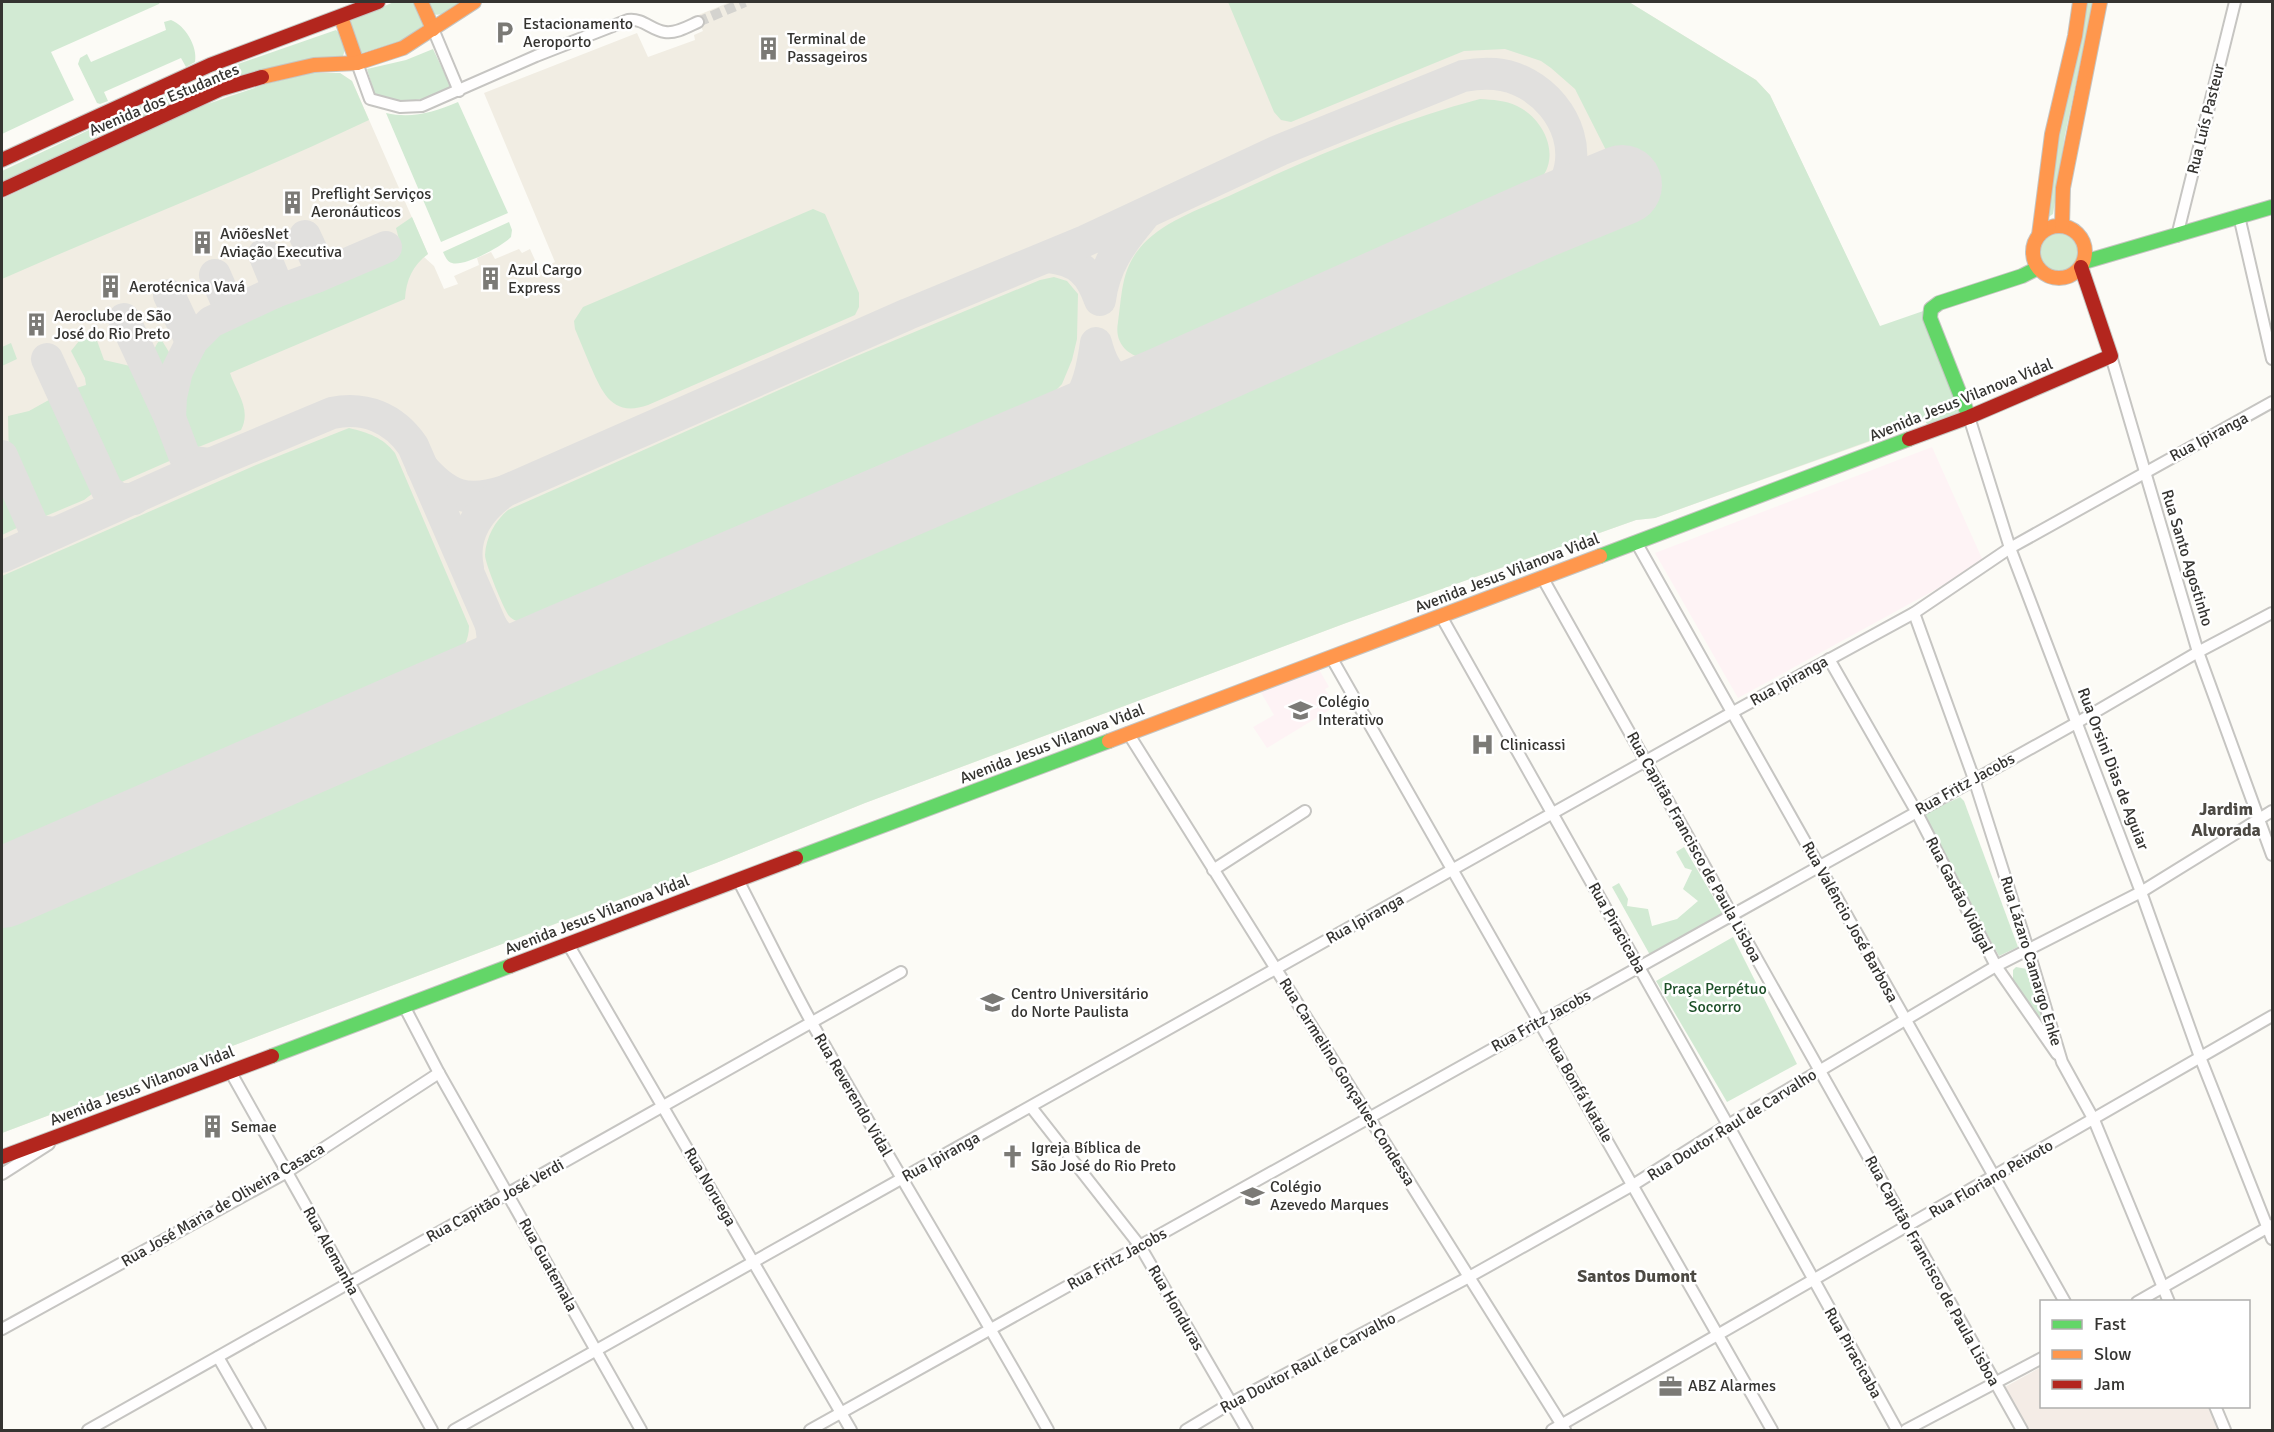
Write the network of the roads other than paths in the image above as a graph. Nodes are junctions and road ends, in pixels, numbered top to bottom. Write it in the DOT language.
graph roads {
  1 [pos="378,2"];
  2 [pos="421,2"];
  3 [pos="474,2"];
  4 [pos="2080,2"];
  5 [pos="2100,2"];
  6 [pos="2235,2"];
  7 [pos="341,17"];
  8 [pos="698,22"];
  9 [pos="433,29"];
  10 [pos="357,63"];
  11 [pos="210,65"];
  12 [pos="221,89"];
  13 [pos="459,91"];
  14 [pos="97,116"];
  15 [pos="108,142"];
  16 [pos="2,160"];
  17 [pos="2,190"];
  18 [pos="2272,207"];
  19 [pos="2239,216"];
  20 [pos="2062,226"];
  21 [pos="2039,235"];
  22 [pos="2177,236"];
  23 [pos="2082,264"];
  24 [pos="2038,268"];
  25 [pos="2112,356"];
  26 [pos="2272,358"];
  27 [pos="2272,402"];
  28 [pos="1969,417"];
  29 [pos="2145,472"];
  30 [pos="1636,542"];
  31 [pos="2010,548"];
  32 [pos="1542,577"];
  33 [pos="1914,613"];
  34 [pos="2272,613"];
  35 [pos="1441,616"];
  36 [pos="2198,652"];
  37 [pos="1331,657"];
  38 [pos="1830,659"];
  39 [pos="1733,712"];
  40 [pos="2078,722"];
  41 [pos="1128,733"];
  42 [pos="1646,761"];
  43 [pos="1974,779"];
  44 [pos="1305,811"];
  45 [pos="1916,811"];
  46 [pos="2272,811"];
  47 [pos="1553,813"];
  48 [pos="2258,819"];
  49 [pos="2272,855"];
  50 [pos="1820,865"];
  51 [pos="1454,869"];
  52 [pos="1213,870"];
  53 [pos="738,880"];
  54 [pos="2141,892"];
  55 [pos="1732,914"];
  56 [pos="568,944"];
  57 [pos="2028,949"];
  58 [pos="1996,966"];
  59 [pos="1638,967"];
  60 [pos="1276,969"];
  61 [pos="901,972"];
  62 [pos="404,1005"];
  63 [pos="2272,1016"];
  64 [pos="1905,1021"];
  65 [pos="812,1022"];
  66 [pos="1540,1022"];
  67 [pos="2200,1057"];
  68 [pos="2062,1062"];
  69 [pos="230,1071"];
  70 [pos="1819,1071"];
  71 [pos="439,1073"];
  72 [pos="663,1106"];
  73 [pos="1030,1107"];
  74 [pos="1369,1118"];
  75 [pos="2094,1120"];
  76 [pos="1728,1125"];
  77 [pos="72,1130"];
  78 [pos="2,1156"];
  79 [pos="287,1172"];
  80 [pos="2,1174"];
  81 [pos="1995,1177"];
  82 [pos="902,1179"];
  83 [pos="1633,1185"];
  84 [pos="509,1194"];
  85 [pos="2269,1226"];
  86 [pos="1908,1227"];
  87 [pos="2272,1239"];
  88 [pos="1140,1246"];
  89 [pos="753,1263"];
  90 [pos="1469,1277"];
  91 [pos="1813,1281"];
  92 [pos="350,1283"];
  93 [pos="2163,1286"];
  94 [pos="2064,1300"];
  95 [pos="2140,1300"];
  96 [pos="2168,1300"];
  97 [pos="2,1329"];
  98 [pos="991,1329"];
  99 [pos="1718,1335"];
  100 [pos="596,1351"];
  101 [pos="218,1357"];
  102 [pos="2040,1359"];
  103 [pos="1996,1383"];
  104 [pos="1232,1403"];
  105 [pos="2215,1408"];
  106 [pos="842,1413"];
  107 [pos="106,1426"];
  108 [pos="1560,1429"];
  109 [pos="88,1431"];
  110 [pos="260,1431"];
  111 [pos="432,1431"];
  112 [pos="454,1431"];
  113 [pos="641,1431"];
  114 [pos="810,1431"];
  115 [pos="851,1431"];
  116 [pos="1048,1431"];
  117 [pos="1186,1431"];
  118 [pos="1247,1431"];
  119 [pos="1772,1431"];
  120 [pos="1897,1431"];
  121 [pos="1905,1431"];
  122 [pos="2022,1431"];
  123 [pos="2225,1431"];
  1 -- 7 [label="street, Avenida dos Estudantes"];
  2 -- 9 [label="street"];
  3 -- 9 [label="street, Avenida dos Estudantes"];
  4 -- 21 [label="street"];
  5 -- 20 [label="street"];
  6 -- 22 [label="street, Rua Luís Pasteur"];
  7 -- 10 [label="street"];
  7 -- 11 [label="street, Avenida dos Estudantes"];
  8 -- 13 [label="street"];
  9 -- 10 [label="street, Avenida dos Estudantes"];
  9 -- 13 [label="street"];
  10 -- 12 [label="street, Avenida dos Estudantes"];
  10 -- 13 [label="street"];
  11 -- 12 [label="street"];
  11 -- 14 [label="street, Avenida dos Estudantes"];
  12 -- 15 [label="street, Avenida dos Estudantes"];
  14 -- 15 [label="street"];
  14 -- 16 [label="street, Avenida dos Estudantes"];
  15 -- 17 [label="street, Avenida dos Estudantes"];
  18 -- 19 [label="street"];
  19 -- 22 [label="street"];
  19 -- 26 [label="street"];
  20 -- 21 [label="street"];
  20 -- 23 [label="street"];
  21 -- 24 [label="street"];
  22 -- 23 [label="street"];
  23 -- 24 [label="street"];
  23 -- 25 [label="street, Rua Santo Agostinho"];
  24 -- 28 [label="street, Rua Orsini Dias de Aguiar"];
  25 -- 28 [label="street, Avenida Jesus Vilanova Vidal"];
  25 -- 29 [label="street, Rua Santo Agostinho"];
  27 -- 29 [label="street, Rua Ipiranga"];
  28 -- 30 [label="street, Avenida Jesus Vilanova Vidal"];
  28 -- 31 [label="street, Rua Orsini Dias de Aguiar"];
  29 -- 31 [label="street, Rua Ipiranga"];
  29 -- 36 [label="street, Rua Santo Agostinho"];
  30 -- 32 [label="street, Avenida Jesus Vilanova Vidal"];
  30 -- 39 [label="street, Rua Valêncio José Barbosa"];
  31 -- 33 [label="street, Rua Ipiranga"];
  31 -- 40 [label="street, Rua Orsini Dias de Aguiar"];
  32 -- 35 [label="street, Avenida Jesus Vilanova Vidal"];
  32 -- 42 [label="street, Rua Capitão Francisco de Paula Lisboa"];
  33 -- 38 [label="street, Rua Ipiranga"];
  33 -- 43 [label="street, Rua Lázaro Camargo Enke"];
  34 -- 36 [label="street, Rua Fritz Jacobs"];
  35 -- 37 [label="street, Avenida Jesus Vilanova Vidal"];
  35 -- 47 [label="street, Rua Piracicaba"];
  36 -- 40 [label="street, Rua Fritz Jacobs"];
  36 -- 48 [label="street, Rua Santo Agostinho"];
  37 -- 41 [label="street, Avenida Jesus Vilanova Vidal"];
  37 -- 51 [label="street, Rua Bonfá Natale"];
  38 -- 39 [label="street, Rua Ipiranga"];
  38 -- 45 [label="street, Rua Gastão Vidigal"];
  39 -- 42 [label="street, Rua Ipiranga"];
  39 -- 50 [label="street, Rua Valêncio José Barbosa"];
  40 -- 43 [label="street, Rua Fritz Jacobs"];
  40 -- 54 [label="street, Rua Orsini Dias de Aguiar"];
  41 -- 52 [label="street, Rua Carmelino Gonçalves Condessa"];
  41 -- 53 [label="street, Avenida Jesus Vilanova Vidal"];
  42 -- 47 [label="street, Rua Ipiranga"];
  42 -- 55 [label="street, Rua Capitão Francisco de Paula Lisboa"];
  43 -- 45 [label="street, Rua Fritz Jacobs"];
  43 -- 57 [label="street, Rua Lázaro Camargo Enke"];
  44 -- 52 [label="street"];
  45 -- 50 [label="street, Rua Fritz Jacobs"];
  45 -- 58 [label="street, Rua Gastão Vidigal"];
  46 -- 48 [label="street, Rua Doutor Raul de Carvalho"];
  47 -- 51 [label="street, Rua Ipiranga"];
  47 -- 59 [label="street, Rua Piracicaba"];
  48 -- 49 [label="street, Rua Santo Agostinho"];
  48 -- 54 [label="street, Rua Doutor Raul de Carvalho"];
  50 -- 55 [label="street, Rua Fritz Jacobs"];
  50 -- 64 [label="street, Rua Valêncio José Barbosa"];
  51 -- 60 [label="street, Rua Ipiranga"];
  51 -- 66 [label="street, Rua Bonfá Natale"];
  52 -- 60 [label="street, Rua Carmelino Gonçalves Condessa"];
  53 -- 56 [label="street, Avenida Jesus Vilanova Vidal"];
  53 -- 65 [label="street, Rua Reverendo Vidal"];
  54 -- 57 [label="street, Rua Doutor Raul de Carvalho"];
  54 -- 67 [label="street, Rua Orsini Dias de Aguiar"];
  55 -- 59 [label="street, Rua Fritz Jacobs"];
  55 -- 70 [label="street, Rua Capitão Francisco de Paula Lisboa"];
  56 -- 62 [label="street, Avenida Jesus Vilanova Vidal"];
  56 -- 72 [label="street, Rua Noruega"];
  57 -- 58 [label="street, Rua Doutor Raul de Carvalho"];
  57 -- 68 [label="street, Rua Lázaro Camargo Enke"];
  58 -- 64 [label="street, Rua Doutor Raul de Carvalho"];
  58 -- 68 [label="street, Rua Gastão Vidigal"];
  59 -- 66 [label="street, Rua Fritz Jacobs"];
  59 -- 76 [label="street, Rua Piracicaba"];
  60 -- 73 [label="street, Rua Ipiranga"];
  60 -- 74 [label="street, Rua Carmelino Gonçalves Condessa"];
  61 -- 65 [label="street, Rua Capitão José Verdi"];
  62 -- 69 [label="street, Avenida Jesus Vilanova Vidal"];
  62 -- 71 [label="street, Rua Guatemala"];
  63 -- 67 [label="street, Rua Floriano Peixoto"];
  64 -- 70 [label="street, Rua Doutor Raul de Carvalho"];
  64 -- 81 [label="street, Rua Valêncio José Barbosa"];
  65 -- 72 [label="street, Rua Capitão José Verdi"];
  65 -- 82 [label="street, Rua Reverendo Vidal"];
  66 -- 74 [label="street, Rua Fritz Jacobs"];
  66 -- 83 [label="street, Rua Bonfá Natale"];
  67 -- 75 [label="street, Rua Floriano Peixoto"];
  67 -- 85 [label="street, Rua Orsini Dias de Aguiar"];
  68 -- 75 [label="street, Rua Lázaro Camargo Enke"];
  69 -- 77 [label="street, Avenida Jesus Vilanova Vidal"];
  69 -- 79 [label="street, Rua Alemanha"];
  70 -- 76 [label="street, Rua Doutor Raul de Carvalho"];
  70 -- 86 [label="street, Rua Capitão Francisco de Paula Lisboa"];
  71 -- 79 [label="street, Rua José Maria de Oliveira Casaca"];
  71 -- 84 [label="street, Rua Guatemala"];
  72 -- 84 [label="street, Rua Capitão José Verdi"];
  72 -- 89 [label="street, Rua Noruega"];
  73 -- 82 [label="street, Rua Ipiranga"];
  73 -- 88 [label="street, Rua Honduras"];
  74 -- 88 [label="street, Rua Fritz Jacobs"];
  74 -- 90 [label="street, Rua Carmelino Gonçalves Condessa"];
  75 -- 81 [label="street, Rua Floriano Peixoto"];
  75 -- 93 [label="street, Rua Lázaro Camargo Enke"];
  76 -- 83 [label="street, Rua Doutor Raul de Carvalho"];
  76 -- 91 [label="street, Rua Piracicaba"];
  77 -- 78 [label="street, Avenida Jesus Vilanova Vidal"];
  77 -- 80 [label="street"];
  79 -- 92 [label="street, Rua Alemanha"];
  79 -- 97 [label="street, Rua José Maria de Oliveira Casaca"];
  81 -- 86 [label="street, Rua Floriano Peixoto"];
  81 -- 94 [label="street, Rua Valêncio José Barbosa"];
  82 -- 89 [label="street, Rua Ipiranga"];
  82 -- 98 [label="street, Rua Reverendo Vidal"];
  83 -- 90 [label="street, Rua Doutor Raul de Carvalho"];
  83 -- 99 [label="street, Rua Bonfá Natale"];
  84 -- 92 [label="street, Rua Capitão José Verdi"];
  84 -- 100 [label="street, Rua Guatemala"];
  85 -- 87 [label="street, Rua Orsini Dias de Aguiar"];
  85 -- 93 [label="street"];
  86 -- 91 [label="street, Rua Floriano Peixoto"];
  86 -- 103 [label="street, Rua Capitão Francisco de Paula Lisboa"];
  88 -- 98 [label="street, Rua Fritz Jacobs"];
  88 -- 104 [label="street, Rua Honduras"];
  89 -- 100 [label="street, Rua Ipiranga"];
  89 -- 106 [label="street, Rua Noruega"];
  90 -- 104 [label="street, Rua Doutor Raul de Carvalho"];
  90 -- 108 [label="street, Rua Carmelino Gonçalves Condessa"];
  91 -- 99 [label="street, Rua Floriano Peixoto"];
  91 -- 120 [label="street, Rua Piracicaba"];
  92 -- 101 [label="street, Rua Capitão José Verdi"];
  92 -- 111 [label="street, Rua Alemanha"];
  93 -- 95 [label="street"];
  93 -- 96 [label="street, Rua Lázaro Camargo Enke"];
  98 -- 106 [label="street, Rua Fritz Jacobs"];
  98 -- 116 [label="street, Rua Reverendo Vidal"];
  99 -- 108 [label="street, Rua Floriano Peixoto"];
  99 -- 119 [label="street, Rua Bonfá Natale"];
  100 -- 112 [label="street, Rua Ipiranga"];
  100 -- 113 [label="street, Rua Guatemala"];
  101 -- 107 [label="street, Rua Capitão José Verdi"];
  101 -- 110 [label="street"];
  102 -- 103 [label="street"];
  103 -- 121 [label="street"];
  103 -- 122 [label="street, Rua Capitão Francisco de Paula Lisboa"];
  104 -- 117 [label="street, Rua Doutor Raul de Carvalho"];
  104 -- 118 [label="street, Rua Honduras"];
  105 -- 123 [label="street"];
  106 -- 114 [label="street, Rua Fritz Jacobs"];
  106 -- 115 [label="street, Rua Noruega"];
  107 -- 109 [label="street, Rua Capitão José Verdi"];
}
